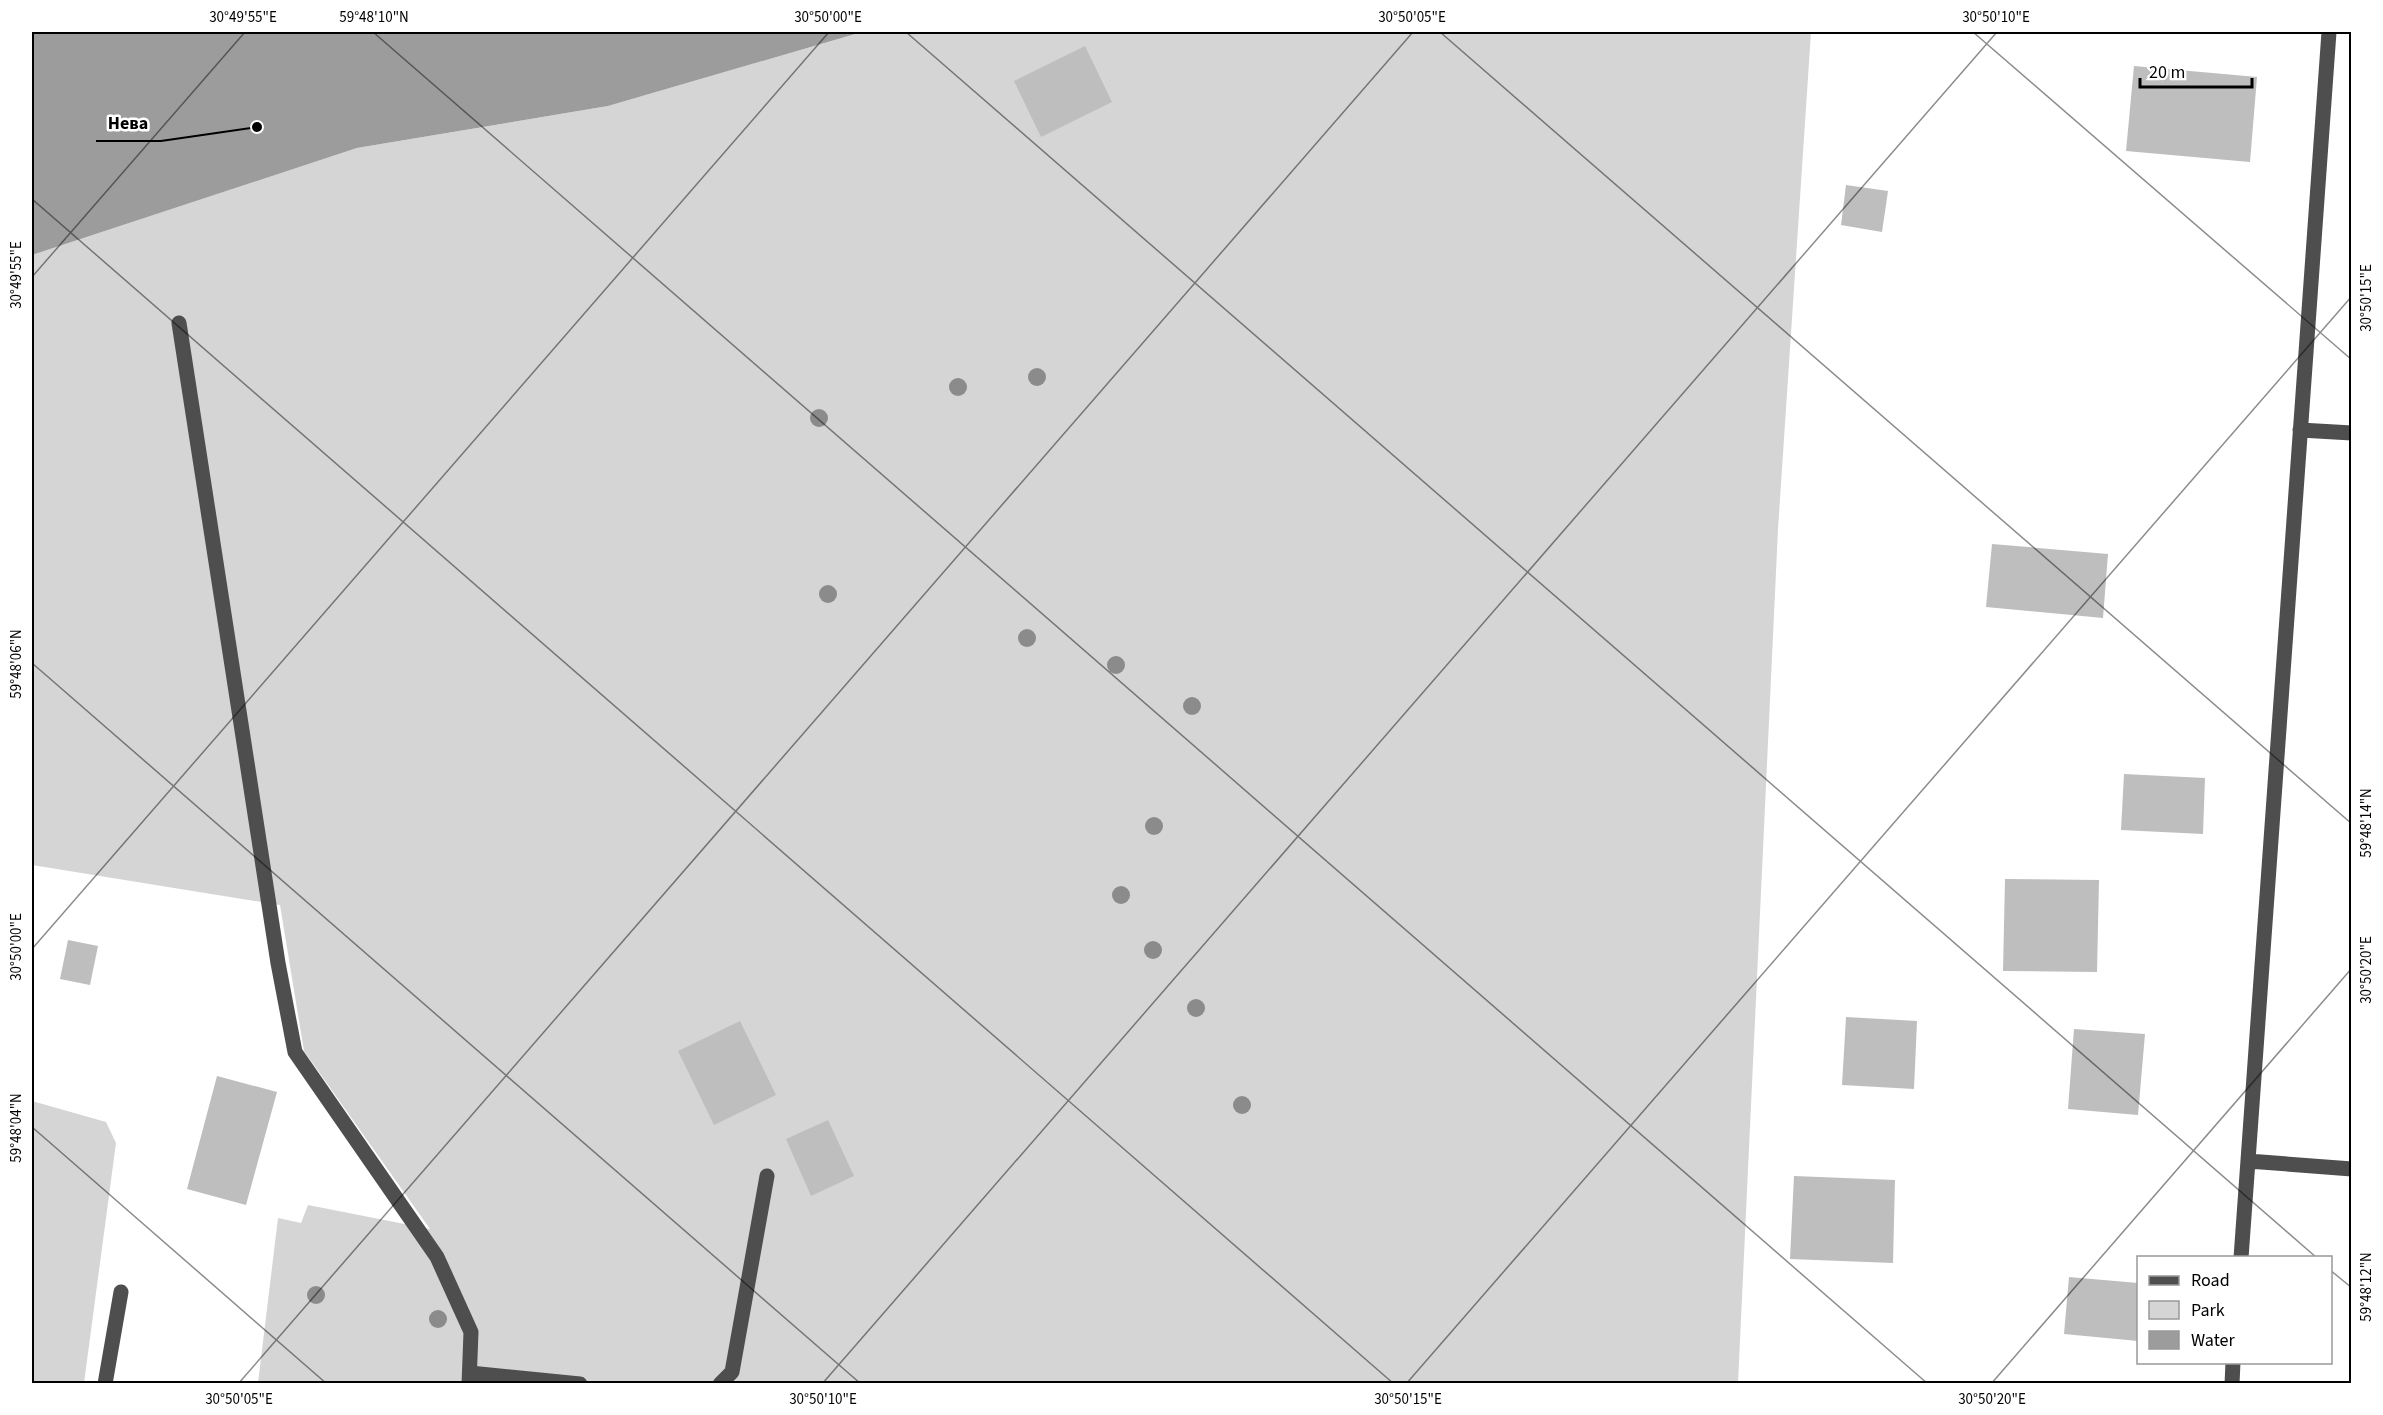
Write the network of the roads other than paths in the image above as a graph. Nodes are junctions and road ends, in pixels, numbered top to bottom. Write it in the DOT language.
graph roads {
  1 [pos="2329,32"];
  2 [pos="179,323"];
  3 [pos="2300,430"];
  4 [pos="2352,433"];
  5 [pos="2248,1161"];
  6 [pos="2352,1169"];
  7 [pos="767,1176"];
  8 [pos="2241,1256"];
  9 [pos="121,1292"];
  10 [pos="2234,1364"];
  11 [pos="469,1378"];
  12 [pos="105,1383"];
  13 [pos="580,1383"];
  14 [pos="720,1383"];
  15 [pos="2232,1383"];
  1 -- 3 [label="lane"];
  2 -- 11 [label="lane"];
  3 -- 4 [label="lane"];
  3 -- 5 [label="lane"];
  5 -- 6 [label="lane"];
  5 -- 8 [label="lane"];
  7 -- 14 [label="lane"];
  9 -- 12 [label="lane"];
  10 -- 15 [label="lane"];
  11 -- 13 [label="lane"];
}
